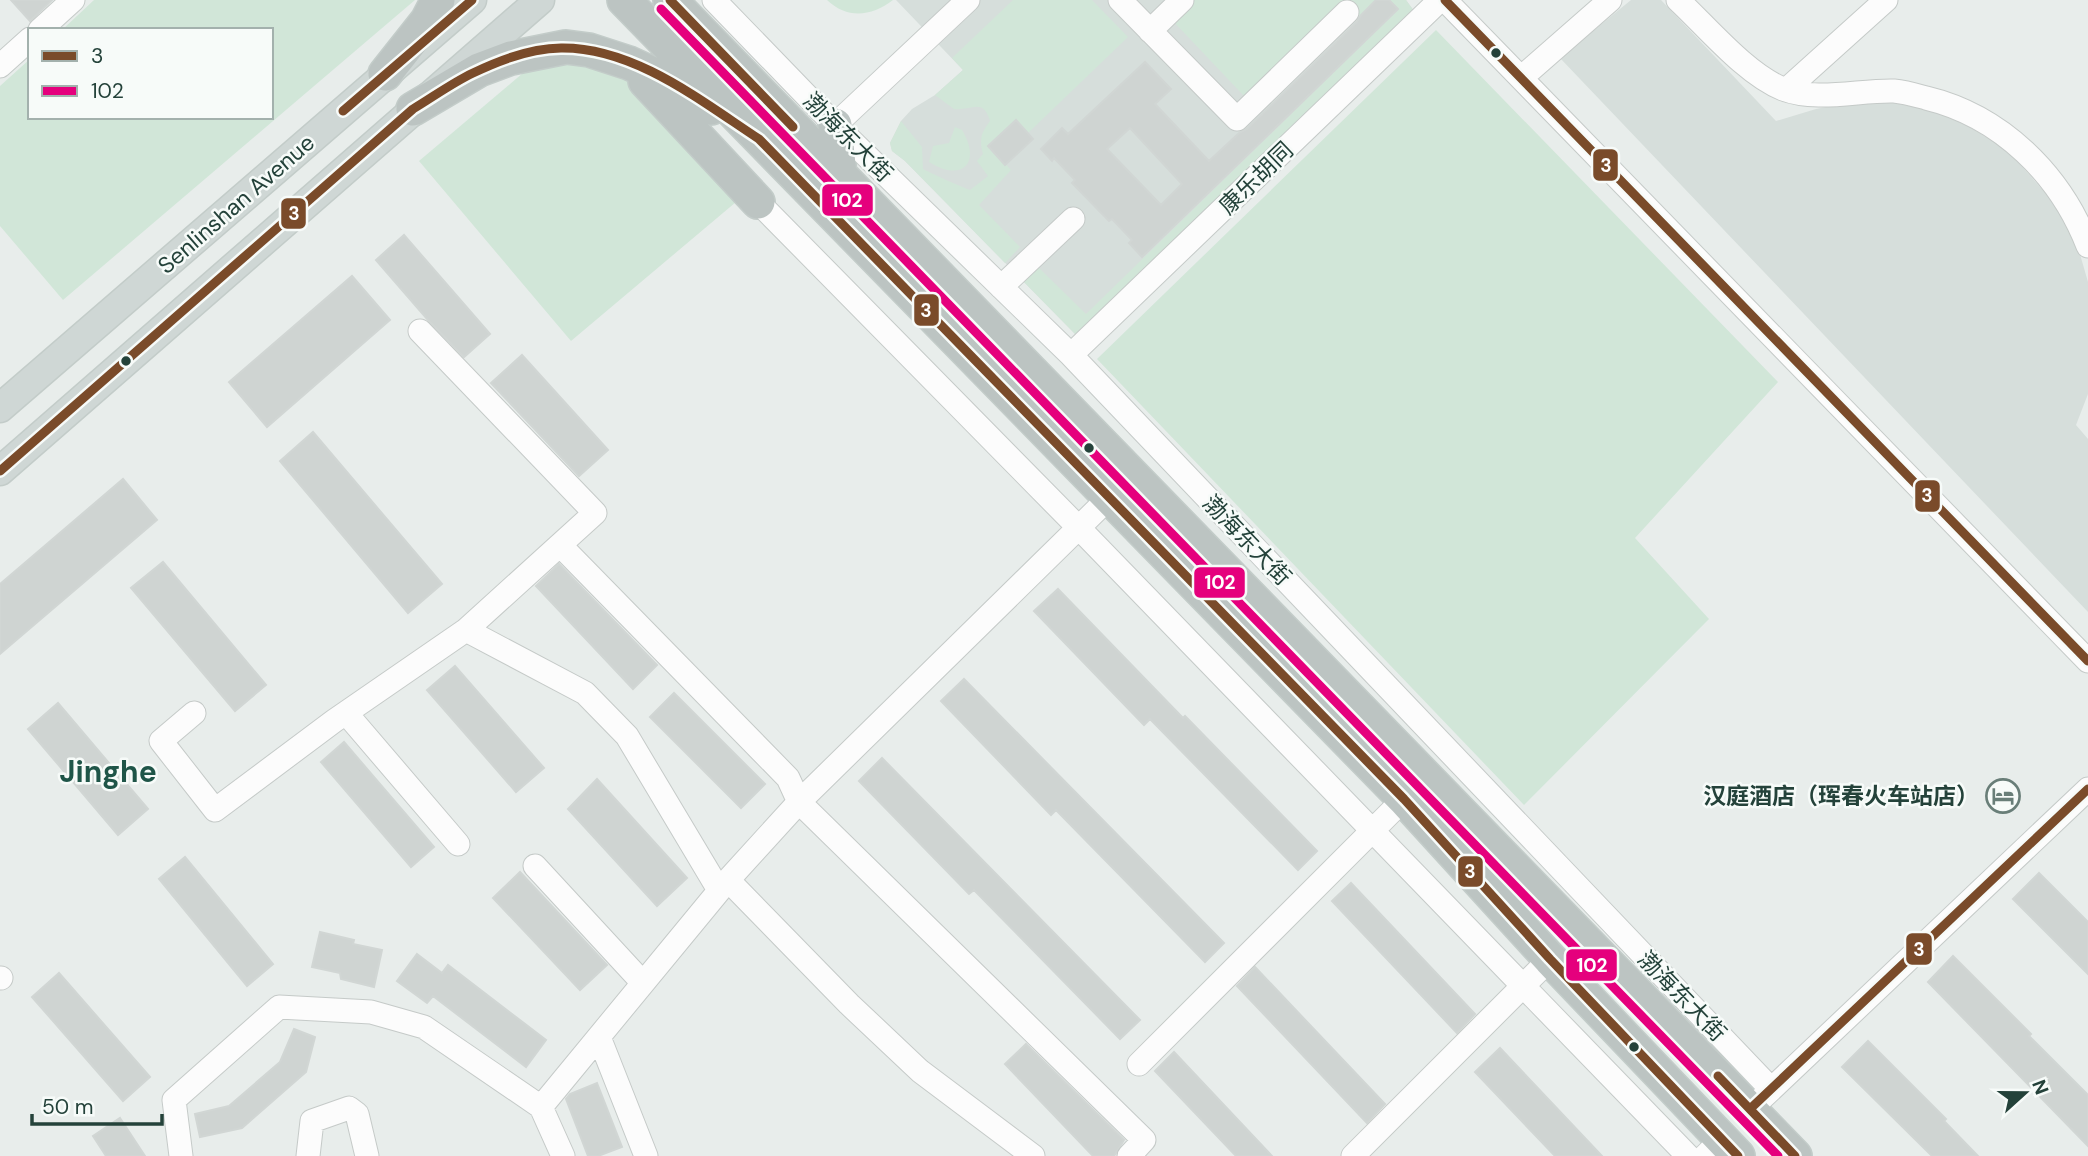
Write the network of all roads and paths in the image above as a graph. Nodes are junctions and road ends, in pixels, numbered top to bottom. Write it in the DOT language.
graph roads {
  1 [pos="73,0"];
  2 [pos="438,0"];
  3 [pos="472,0"];
  4 [pos="540,0"];
  5 [pos="624,0"];
  6 [pos="670,0"];
  7 [pos="713,0"];
  8 [pos="968,0"];
  9 [pos="1120,0"];
  10 [pos="1443,0"];
  11 [pos="1610,0"];
  12 [pos="1678,0"];
  13 [pos="1886,0"];
  14 [pos="1169,4"];
  15 [pos="1347,12"];
  16 [pos="42,28"];
  17 [pos="1150,31"];
  18 [pos="28,41"];
  19 [pos="629,63"];
  20 [pos="0,66"];
  21 [pos="385,74"];
  22 [pos="1521,78"];
  23 [pos="1786,90"];
  24 [pos="413,110"];
  25 [pos="835,125"];
  26 [pos="759,139"];
  27 [pos="840,175"];
  28 [pos="758,202"];
  29 [pos="1073,219"];
  30 [pos="2088,246"];
  31 [pos="1001,287"];
  32 [pos="420,331"];
  33 [pos="1071,355"];
  34 [pos="0,408"];
  35 [pos="0,471"];
  36 [pos="1121,486"];
  37 [pos="1079,528"];
  38 [pos="560,545"];
  39 [pos="466,630"];
  40 [pos="2088,661"];
  41 [pos="194,713"];
  42 [pos="346,713"];
  43 [pos="2088,789"];
  44 [pos="1404,799"];
  45 [pos="799,802"];
  46 [pos="1373,830"];
  47 [pos="458,844"];
  48 [pos="535,866"];
  49 [pos="724,885"];
  50 [pos="1550,959"];
  51 [pos="643,983"];
  52 [pos="1523,985"];
  53 [pos="599,1037"];
  54 [pos="1139,1064"];
  55 [pos="1760,1099"];
  56 [pos="541,1107"];
  57 [pos="1722,1150"];
  58 [pos="181,1156"];
  59 [pos="308,1156"];
  60 [pos="367,1156"];
  61 [pos="564,1156"];
  62 [pos="646,1156"];
  63 [pos="1033,1156"];
  64 [pos="1129,1156"];
  65 [pos="1353,1156"];
  66 [pos="1688,1156"];
  67 [pos="1796,1156"];
  1 -- 16 [label="street"];
  2 -- 21 [label="highway"];
  3 -- 21 [label="main road, Senlinshan Avenue"];
  4 -- 24 [label="main road, Senlinshan Avenue"];
  5 -- 26 [label="highway, 渤海东大街"];
  6 -- 27 [label="highway, 渤海东大街"];
  7 -- 25 [label="street, 渤海东大街"];
  8 -- 25 [label="street"];
  9 -- 17 [label="street"];
  10 -- 22 [label="street"];
  10 -- 33 [label="street, 康乐胡同"];
  11 -- 22 [label="street"];
  12 -- 23 [label="street"];
  13 -- 23 [label="street"];
  14 -- 17 [label="street"];
  15 -- 17 [label="street"];
  18 -- 20 [label="street"];
  19 -- 24 [label="highway"];
  19 -- 26 [label="highway"];
  19 -- 28 [label="highway"];
  21 -- 34 [label="main road, Senlinshan Avenue"];
  22 -- 40 [label="street"];
  23 -- 30 [label="street"];
  24 -- 35 [label="main road, Senlinshan Avenue"];
  25 -- 27 [label="highway"];
  25 -- 31 [label="street, 渤海东大街"];
  26 -- 36 [label="highway, 渤海东大街"];
  27 -- 36 [label="highway, 渤海东大街"];
  28 -- 37 [label="street"];
  29 -- 31 [label="street"];
  31 -- 33 [label="street, 渤海东大街"];
  32 -- 38 [label="street"];
  33 -- 55 [label="street, 渤海东大街"];
  36 -- 37 [label="street"];
  36 -- 44 [label="highway, 渤海东大街"];
  36 -- 55 [label="highway, 渤海东大街"];
  37 -- 45 [label="street"];
  37 -- 46 [label="street"];
  38 -- 39 [label="street"];
  38 -- 45 [label="street"];
  39 -- 42 [label="street"];
  39 -- 49 [label="street"];
  41 -- 42 [label="street"];
  42 -- 47 [label="street"];
  43 -- 55 [label="street"];
  44 -- 46 [label="street"];
  44 -- 50 [label="highway, 渤海东大街"];
  45 -- 49 [label="street"];
  45 -- 64 [label="street"];
  46 -- 52 [label="street"];
  46 -- 54 [label="street"];
  48 -- 51 [label="street"];
  49 -- 51 [label="street"];
  49 -- 63 [label="street"];
  50 -- 52 [label="street"];
  50 -- 57 [label="highway, 渤海东大街"];
  51 -- 53 [label="street"];
  52 -- 65 [label="street"];
  52 -- 66 [label="street"];
  53 -- 56 [label="street"];
  53 -- 62 [label="street"];
  55 -- 67 [label="highway, 渤海东大街"];
  56 -- 58 [label="street"];
  56 -- 61 [label="street"];
  59 -- 60 [label="street"];
}
